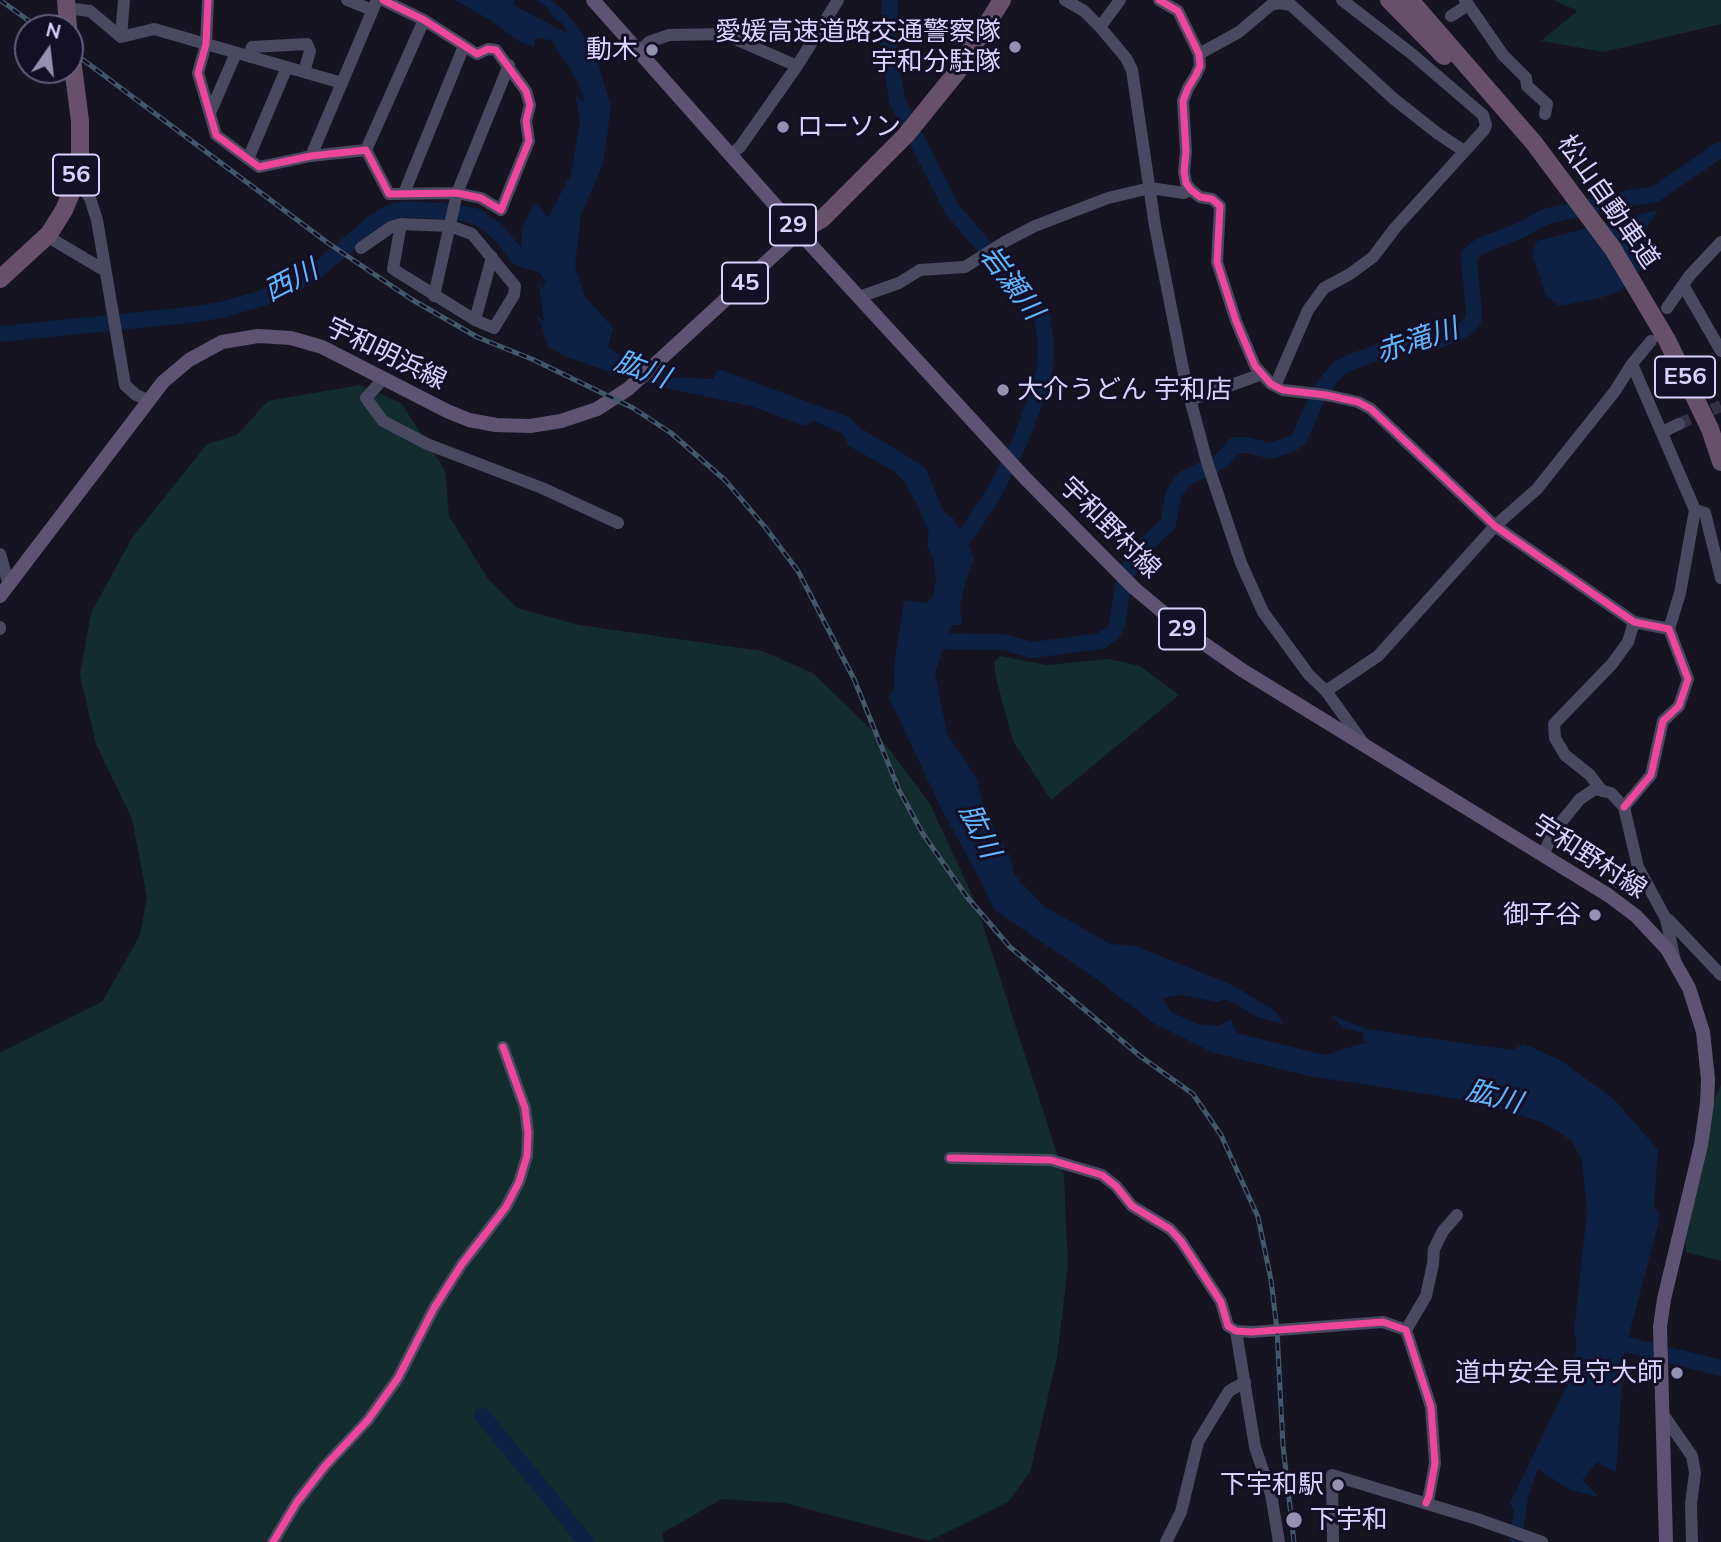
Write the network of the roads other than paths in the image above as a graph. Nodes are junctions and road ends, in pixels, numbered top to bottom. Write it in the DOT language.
graph roads {
  1 [pos="124,0"];
  2 [pos="208,0"];
  3 [pos="347,0"];
  4 [pos="383,0"];
  5 [pos="593,0"];
  6 [pos="838,0"];
  7 [pos="990,0"];
  8 [pos="1002,0"];
  9 [pos="1065,0"];
  10 [pos="1120,0"];
  11 [pos="1159,0"];
  12 [pos="1342,0"];
  13 [pos="1389,0"];
  14 [pos="1278,1"];
  15 [pos="1466,3"];
  16 [pos="66,4"];
  17 [pos="375,5"];
  18 [pos="1416,5"];
  19 [pos="1451,16"];
  20 [pos="424,20"];
  21 [pos="1100,27"];
  22 [pos="121,37"];
  23 [pos="206,44"];
  24 [pos="1423,44"];
  25 [pos="464,46"];
  26 [pos="639,52"];
  27 [pos="1199,54"];
  28 [pos="1412,54"];
  29 [pos="242,55"];
  30 [pos="509,65"];
  31 [pos="797,66"];
  32 [pos="287,67"];
  33 [pos="304,72"];
  34 [pos="946,81"];
  35 [pos="341,83"];
  36 [pos="75,84"];
  37 [pos="210,113"];
  38 [pos="1545,114"];
  39 [pos="366,150"];
  40 [pos="1464,151"];
  41 [pos="1541,152"];
  42 [pos="730,155"];
  43 [pos="311,156"];
  44 [pos="248,159"];
  45 [pos="75,184"];
  46 [pos="1150,188"];
  47 [pos="1191,191"];
  48 [pos="404,193"];
  49 [pos="453,210"];
  50 [pos="401,224"];
  51 [pos="799,232"];
  52 [pos="49,234"];
  53 [pos="1721,242"];
  54 [pos="361,248"];
  55 [pos="492,257"];
  56 [pos="104,270"];
  57 [pos="0,279"];
  58 [pos="1683,285"];
  59 [pos="434,296"];
  60 [pos="859,297"];
  61 [pos="1667,308"];
  62 [pos="475,320"];
  63 [pos="1651,341"];
  64 [pos="1721,351"];
  65 [pos="1632,364"];
  66 [pos="1262,374"];
  67 [pos="384,378"];
  68 [pos="1275,386"];
  69 [pos="148,400"];
  70 [pos="1190,400"];
  71 [pos="1679,424"];
  72 [pos="1662,432"];
  73 [pos="1721,462"];
  74 [pos="1695,510"];
  75 [pos="618,523"];
  76 [pos="1495,526"];
  77 [pos="0,554"];
  78 [pos="1721,578"];
  79 [pos="4,591"];
  80 [pos="1634,622"];
  81 [pos="1669,629"];
  82 [pos="1326,691"];
  83 [pos="1365,745"];
  84 [pos="1602,791"];
  85 [pos="1623,807"];
  86 [pos="1543,855"];
  87 [pos="1666,919"];
  88 [pos="1676,965"];
  89 [pos="1721,975"];
  90 [pos="503,1047"];
  91 [pos="950,1158"];
  92 [pos="1457,1215"];
  93 [pos="1406,1330"];
  94 [pos="1236,1331"];
  95 [pos="1245,1382"];
  96 [pos="1662,1413"];
  97 [pos="1426,1503"];
  98 [pos="273,1542"];
  99 [pos="1166,1542"];
  100 [pos="1279,1542"];
  101 [pos="1334,1542"];
  102 [pos="1542,1542"];
  103 [pos="1666,1542"];
  104 [pos="1692,1542"];
  1 -- 22 [label="street"];
  2 -- 23 [label="street"];
  3 -- 17 [label="street"];
  4 -- 20 [label="street"];
  5 -- 26 [label="main road, 29"];
  6 -- 31 [label="street"];
  7 -- 34 [label="highway"];
  8 -- 34 [label="highway"];
  9 -- 21 [label="street"];
  10 -- 21 [label="street"];
  11 -- 27 [label="street"];
  12 -- 28 [label="street"];
  13 -- 41 [label="highway"];
  14 -- 27 [label="street"];
  14 -- 40 [label="street"];
  15 -- 19 [label="street"];
  15 -- 38 [label="street"];
  16 -- 22 [label="street"];
  17 -- 35 [label="street"];
  18 -- 41 [label="highway, 松山自動車道 / E56"];
  20 -- 25 [label="street"];
  20 -- 39 [label="street"];
  21 -- 46 [label="street"];
  22 -- 23 [label="street"];
  23 -- 29 [label="street"];
  23 -- 37 [label="street"];
  24 -- 28 [label="street"];
  25 -- 30 [label="street"];
  25 -- 48 [label="street"];
  26 -- 31 [label="street"];
  26 -- 42 [label="main road, 29"];
  27 -- 47 [label="street"];
  28 -- 40 [label="street"];
  29 -- 32 [label="street"];
  29 -- 33 [label="street"];
  29 -- 37 [label="street"];
  30 -- 49 [label="street"];
  30 -- 49 [label="street"];
  31 -- 42 [label="street"];
  32 -- 33 [label="street"];
  32 -- 44 [label="street"];
  33 -- 35 [label="street"];
  34 -- 51 [label="highway"];
  35 -- 43 [label="street"];
  36 -- 45 [label="highway, 56"];
  37 -- 44 [label="street"];
  39 -- 43 [label="street"];
  39 -- 48 [label="street"];
  40 -- 68 [label="street"];
  41 -- 73 [label="highway, 松山自動車道 / E56"];
  42 -- 51 [label="main road, 29"];
  43 -- 44 [label="street"];
  45 -- 52 [label="highway, 56"];
  45 -- 56 [label="street"];
  46 -- 47 [label="street"];
  46 -- 60 [label="street"];
  46 -- 70 [label="street"];
  47 -- 66 [label="street"];
  48 -- 49 [label="street"];
  49 -- 50 [label="street"];
  49 -- 55 [label="street"];
  49 -- 59 [label="street"];
  50 -- 54 [label="street"];
  50 -- 59 [label="street"];
  51 -- 60 [label="main road, 29"];
  51 -- 67 [label="main road, 宇和明浜線 / 45"];
  52 -- 56 [label="street"];
  52 -- 57 [label="highway, 56"];
  53 -- 58 [label="street"];
  55 -- 62 [label="street"];
  55 -- 62 [label="street"];
  56 -- 69 [label="street"];
  58 -- 61 [label="street"];
  58 -- 64 [label="street"];
  59 -- 62 [label="street"];
  60 -- 83 [label="main road, 宇和野村線 / 29"];
  63 -- 65 [label="street"];
  65 -- 72 [label="street"];
  65 -- 76 [label="street"];
  66 -- 68 [label="street"];
  66 -- 70 [label="street"];
  67 -- 69 [label="main road, 宇和明浜線 / 45"];
  67 -- 75 [label="street"];
  68 -- 76 [label="street"];
  69 -- 79 [label="main road, 宇和明浜線 / 45"];
  70 -- 82 [label="street"];
  71 -- 72 [label="street"];
  72 -- 74 [label="street"];
  74 -- 78 [label="street"];
  74 -- 81 [label="street"];
  76 -- 80 [label="street"];
  76 -- 82 [label="street"];
  77 -- 79 [label="street"];
  80 -- 81 [label="street"];
  80 -- 84 [label="street"];
  81 -- 85 [label="street"];
  82 -- 83 [label="street"];
  83 -- 86 [label="main road, 宇和野村線 / 29"];
  84 -- 85 [label="street"];
  84 -- 86 [label="street"];
  85 -- 87 [label="street"];
  86 -- 88 [label="main road, 宇和野村線 / 29"];
  87 -- 88 [label="street"];
  87 -- 89 [label="street"];
  88 -- 96 [label="main road, 宇和野村線 / 29"];
  90 -- 98 [label="street"];
  91 -- 94 [label="street"];
  92 -- 93 [label="street"];
  93 -- 94 [label="street"];
  93 -- 97 [label="street"];
  94 -- 95 [label="street"];
  95 -- 99 [label="street"];
  95 -- 100 [label="street"];
  96 -- 103 [label="main road, 宇和野村線 / 29"];
  96 -- 104 [label="street"];
  97 -- 101 [label="street"];
  97 -- 102 [label="street"];
}
